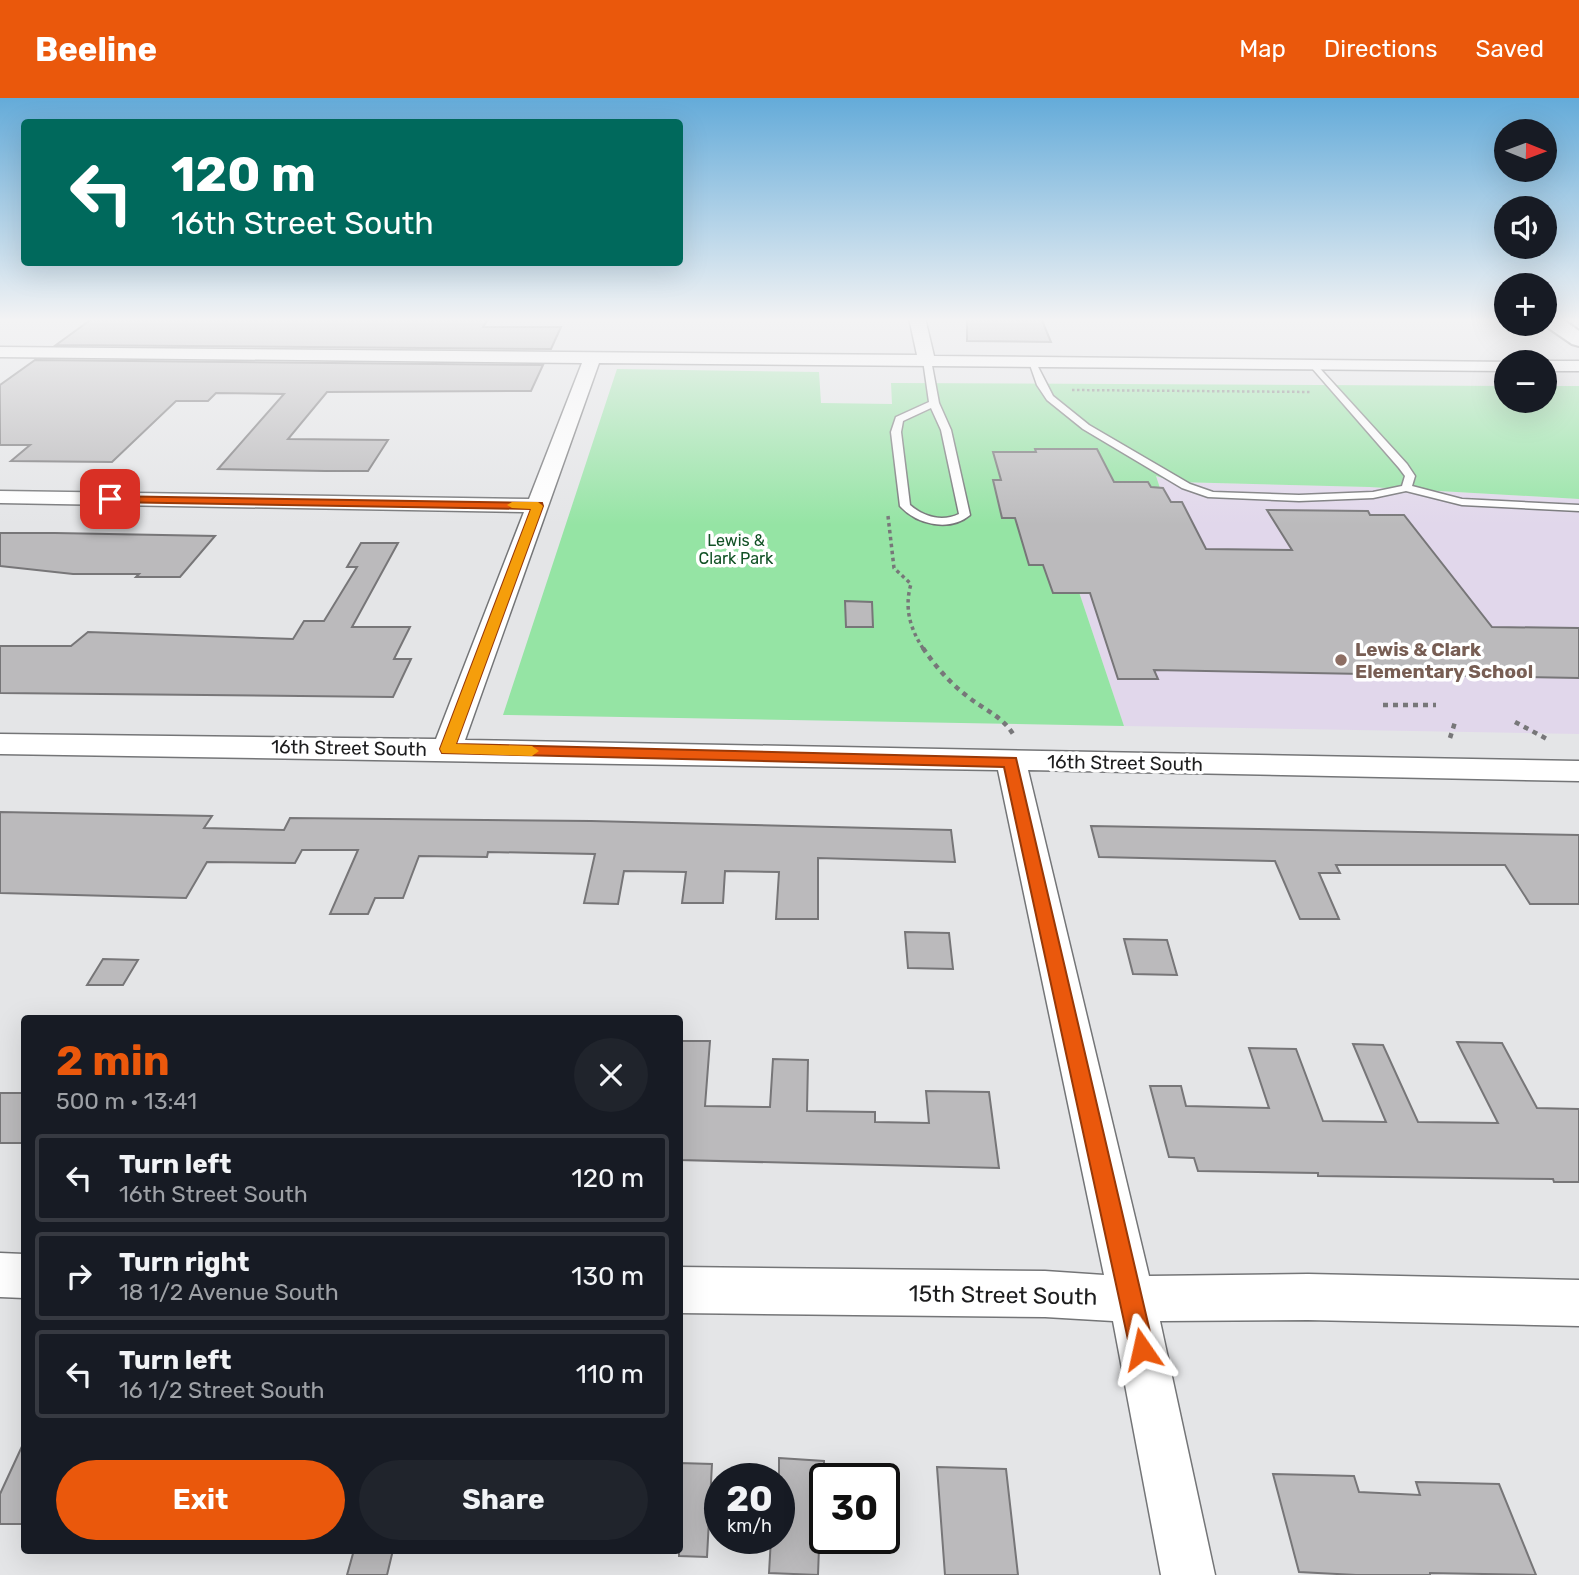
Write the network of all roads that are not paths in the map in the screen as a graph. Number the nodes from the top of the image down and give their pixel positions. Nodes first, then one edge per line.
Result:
1 (582, 387) edge
2 (931, 387) edge
3 (1042, 387) edge
4 (1332, 387) edge
5 (934, 403) junction
6 (1406, 488) junction
7 (0, 497) edge
8 (538, 506) junction
9 (1579, 508) edge
10 (0, 744) edge
11 (447, 749) junction
12 (1013, 750) junction
13 (1579, 771) edge
14 (0, 1275) edge
15 (21, 1276) edge
16 (683, 1290) edge
17 (1132, 1299) junction
18 (1579, 1303) edge
19 (1188, 1575) edge

1 - 8 street
2 - 5 lane
3 - 6 lane
4 - 6 lane
5 - 5 lane
6 - 9 lane
7 - 8 street
8 - 11 street
10 - 11 street, 16th Street South
11 - 12 street, 16th Street South
12 - 13 street, 16th Street South
12 - 17 street
14 - 15 street
16 - 17 street, 15th Street South
17 - 18 street, 15th Street South
17 - 19 street

